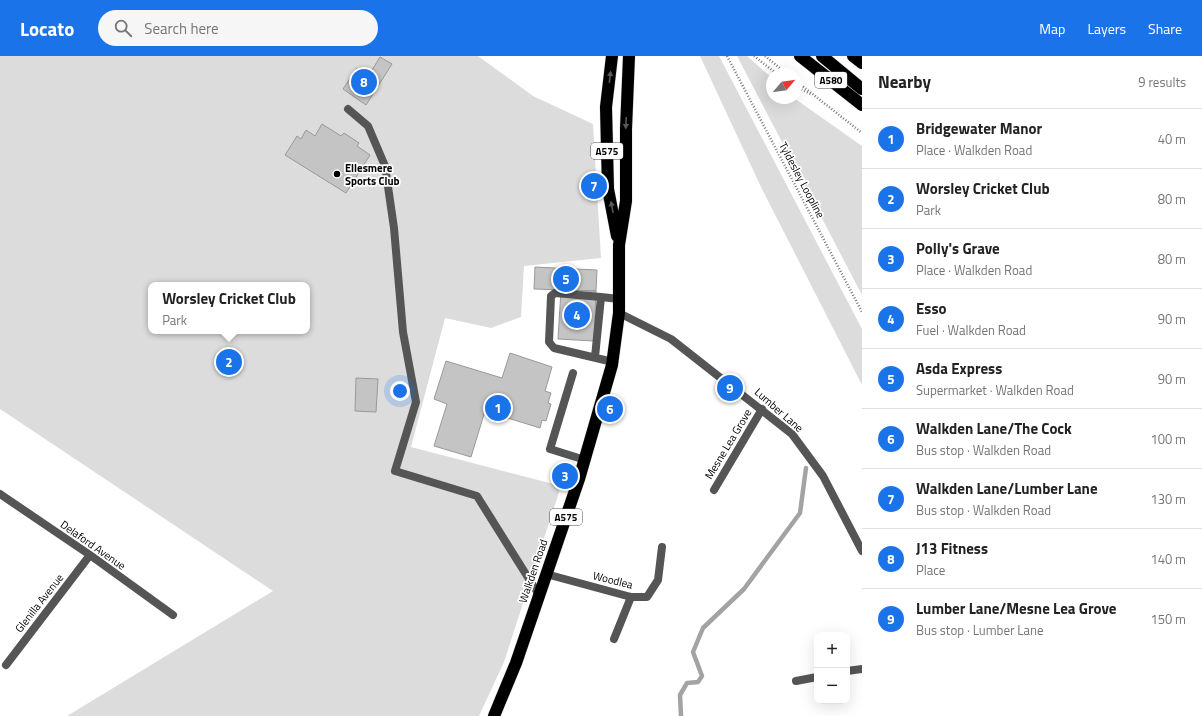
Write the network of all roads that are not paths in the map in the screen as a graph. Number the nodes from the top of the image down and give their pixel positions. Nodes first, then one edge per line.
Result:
1 (612, 56) edge
2 (629, 56) edge
3 (800, 56) edge
4 (822, 56) edge
5 (853, 56) edge
6 (862, 63) edge
7 (862, 89) edge
8 (862, 105) edge
9 (348, 109) dead end
10 (619, 245) junction
11 (602, 297) junction
12 (619, 298) junction
13 (619, 313) junction
14 (595, 357) junction
15 (613, 362) junction
16 (573, 373) dead end
17 (762, 409) junction
18 (585, 460) junction
19 (714, 490) dead end
20 (0, 494) edge
21 (662, 547) dead end
22 (862, 551) edge
23 (90, 555) junction
24 (546, 574) junction
25 (539, 595) junction
26 (631, 597) junction
27 (173, 615) dead end
28 (614, 639) dead end
29 (6, 665) dead end
30 (862, 669) edge
31 (850, 671) edge
32 (814, 677) edge
33 (796, 680) dead end
34 (494, 716) edge

10 -> 1 highway, Walkden Road / A575
2 -> 10 highway, Walkden Road / A575
3 - 8 highway, A580
4 - 7 highway
5 - 6 highway, A580
9 - 25 street
10 - 12 highway, Walkden Road / A575
11 - 12 street
11 - 14 street
11 - 14 street
12 - 13 highway, Walkden Road / A575
13 - 15 highway, Walkden Road / A575
13 - 17 street, Lumber Lane
14 - 15 street
15 - 18 highway, Walkden Road / A575
16 - 18 street
17 - 19 street, Mesne Lea Grove
17 - 22 street, Lumber Lane
18 - 24 highway, Walkden Road / A575
20 - 23 street, Delaford Avenue
21 - 26 street, Woodlea
23 - 27 street, Delaford Avenue
23 - 29 street, Glenilla Avenue
24 - 25 highway, Walkden Road / A575
24 - 26 street, Woodlea
25 - 34 highway, Walkden Road / A575
26 - 28 street
30 - 31 street
32 - 33 street

